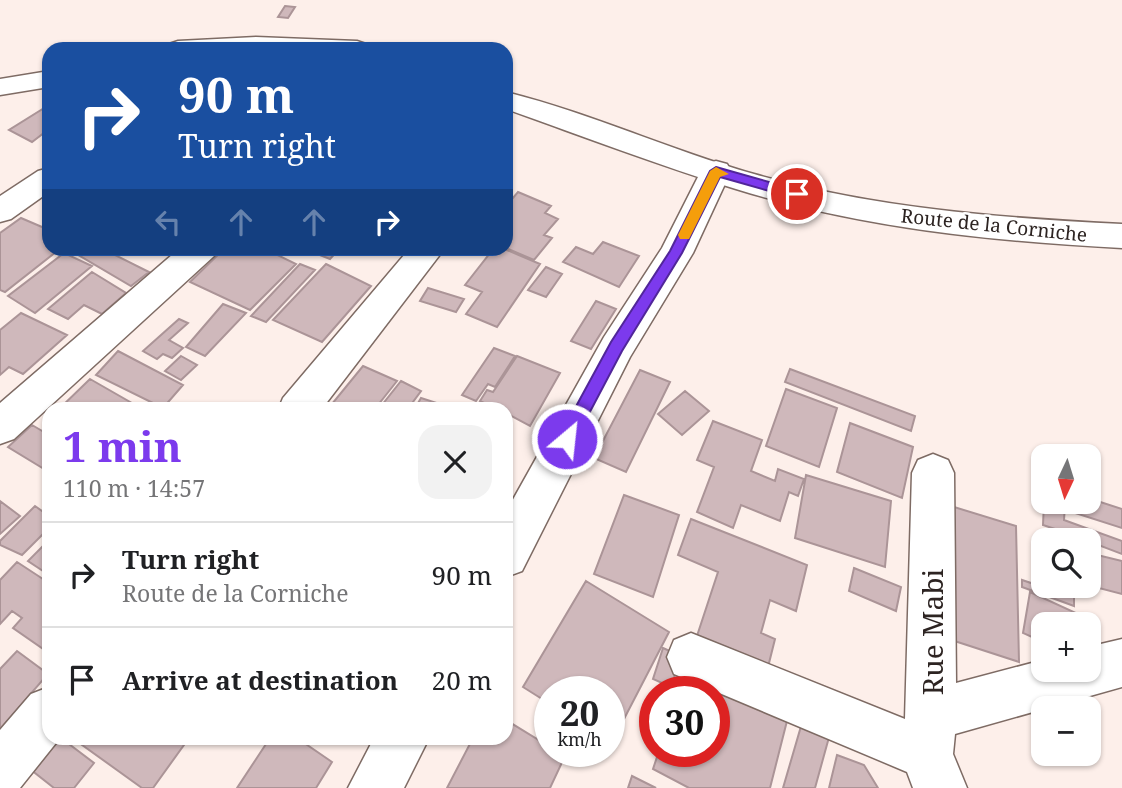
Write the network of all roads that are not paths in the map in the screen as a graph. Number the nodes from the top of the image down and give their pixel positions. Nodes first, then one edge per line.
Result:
1 (42, 67) edge
2 (0, 75) edge
3 (42, 80) edge
4 (513, 85) edge
5 (0, 88) edge
6 (513, 102) edge
7 (716, 171) junction
8 (42, 183) edge
9 (0, 211) edge
10 (1122, 217) edge
11 (1122, 236) edge
12 (193, 256) edge
13 (422, 256) edge
14 (304, 402) edge
15 (0, 427) edge
16 (933, 473) dead end
17 (513, 542) edge
18 (691, 657) dead end
19 (1122, 663) edge
20 (42, 721) edge
21 (399, 745) edge
22 (933, 752) edge
23 (0, 772) edge
24 (375, 788) edge

1 - 2 main road
3 - 5 main road
4 - 10 main road, Route de la Corniche
6 - 7 main road, Route de la Corniche
7 - 11 main road, Route de la Corniche
7 - 17 main road
8 - 9 main road
12 - 15 main road
13 - 14 main road
16 - 22 main road, Rue Mabi
18 - 22 main road
19 - 22 main road
20 - 23 main road
21 - 24 main road

